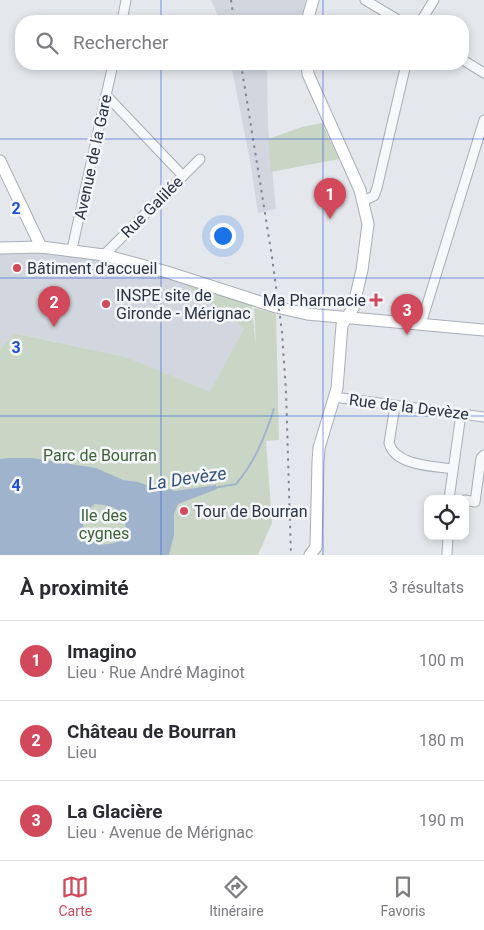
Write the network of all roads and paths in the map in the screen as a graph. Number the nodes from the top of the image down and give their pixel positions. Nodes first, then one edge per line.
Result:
1 (126, 0) edge
2 (314, 0) edge
3 (365, 0) edge
4 (434, 0) edge
5 (123, 15) edge
6 (308, 15) edge
7 (390, 15) edge
8 (425, 15) edge
9 (469, 64) edge
10 (112, 70) edge
11 (307, 70) edge
12 (405, 70) edge
13 (484, 73) edge
14 (106, 95) junction
15 (484, 120) edge
16 (200, 159) dead end
17 (0, 162) edge
18 (183, 176) junction
19 (363, 201) junction
20 (41, 247) junction
21 (0, 248) edge
22 (72, 249) junction
23 (104, 255) junction
24 (347, 317) junction
25 (421, 324) junction
26 (484, 330) edge
27 (334, 397) junction
28 (395, 406) junction
29 (462, 414) junction
30 (484, 417) edge
31 (484, 455) edge
32 (453, 469) junction
33 (452, 495) edge
34 (469, 501) edge
35 (448, 540) edge
36 (316, 554) edge
37 (447, 555) edge

1 - 5 street
2 - 6 street
3 - 7 street
4 - 8 street
9 - 13 street
10 - 14 street, Avenue de la Gare
11 - 19 street
12 - 19 street
14 - 18 street
14 - 22 street, Avenue de la Gare
15 - 25 street
16 - 18 street, Rue Galilée
17 - 20 street
18 - 23 street, Rue Galilée
19 - 24 street
20 - 21 street
20 - 22 street
22 - 23 street
23 - 24 street
24 - 25 street
24 - 27 street
25 - 26 street
27 - 28 street, Rue de la Devèze
27 - 36 street
28 - 29 street, Rue de la Devèze
28 - 32 street
29 - 30 street, Rue de la Devèze
29 - 32 street
31 - 34 street
32 - 33 street
35 - 37 street

